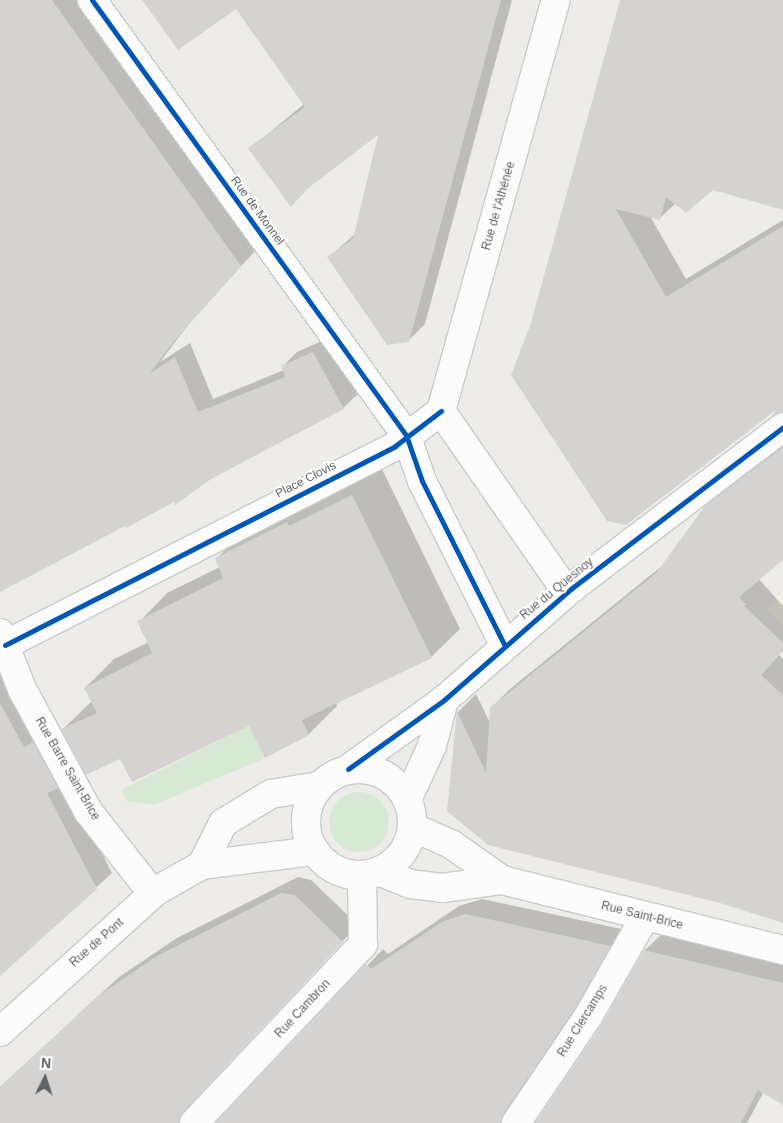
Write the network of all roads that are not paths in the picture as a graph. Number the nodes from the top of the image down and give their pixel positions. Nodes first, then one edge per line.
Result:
1 (92, 0) edge
2 (556, 0) edge
3 (441, 411) junction
4 (783, 427) edge
5 (406, 434) junction
6 (572, 588) junction
7 (3, 639) edge
8 (504, 644) junction
9 (11, 694) edge
10 (444, 700) junction
11 (348, 769) junction
12 (319, 786) junction
13 (407, 800) junction
14 (412, 827) junction
15 (315, 851) junction
16 (202, 865) junction
17 (370, 873) junction
18 (502, 880) junction
19 (153, 894) junction
20 (646, 917) junction
21 (783, 950) edge
22 (0, 1032) edge
23 (194, 1123) edge
24 (516, 1123) edge

1 - 5 street, Rue de Monnel
2 - 3 street, Rue de l'Athénée
3 - 5 street, Place Clovis
3 - 6 street
4 - 6 street, Rue du Quesnoy
5 - 7 street, Place Clovis
5 - 8 street
6 - 8 street, Rue du Quesnoy
7 - 9 street, Rue Barre Saint-Brice
8 - 10 street, Rue du Quesnoy
9 - 19 street, Rue Barre Saint-Brice
10 - 11 street, Rue du Quesnoy
10 - 13 street
11 - 12 street
11 - 13 street
12 - 15 street
12 - 16 street
13 - 14 street
14 - 17 street
14 - 18 street, Rue Saint-Brice
15 - 16 street, Rue de Pont
15 - 17 street
16 - 19 street, Rue de Pont
17 - 18 street, Rue Saint-Brice
17 - 23 street, Rue Cambron
18 - 20 street, Rue Saint-Brice
19 - 22 street, Rue de Pont
20 - 21 street, Rue Saint-Brice
20 - 24 street, Rue Clercamps

